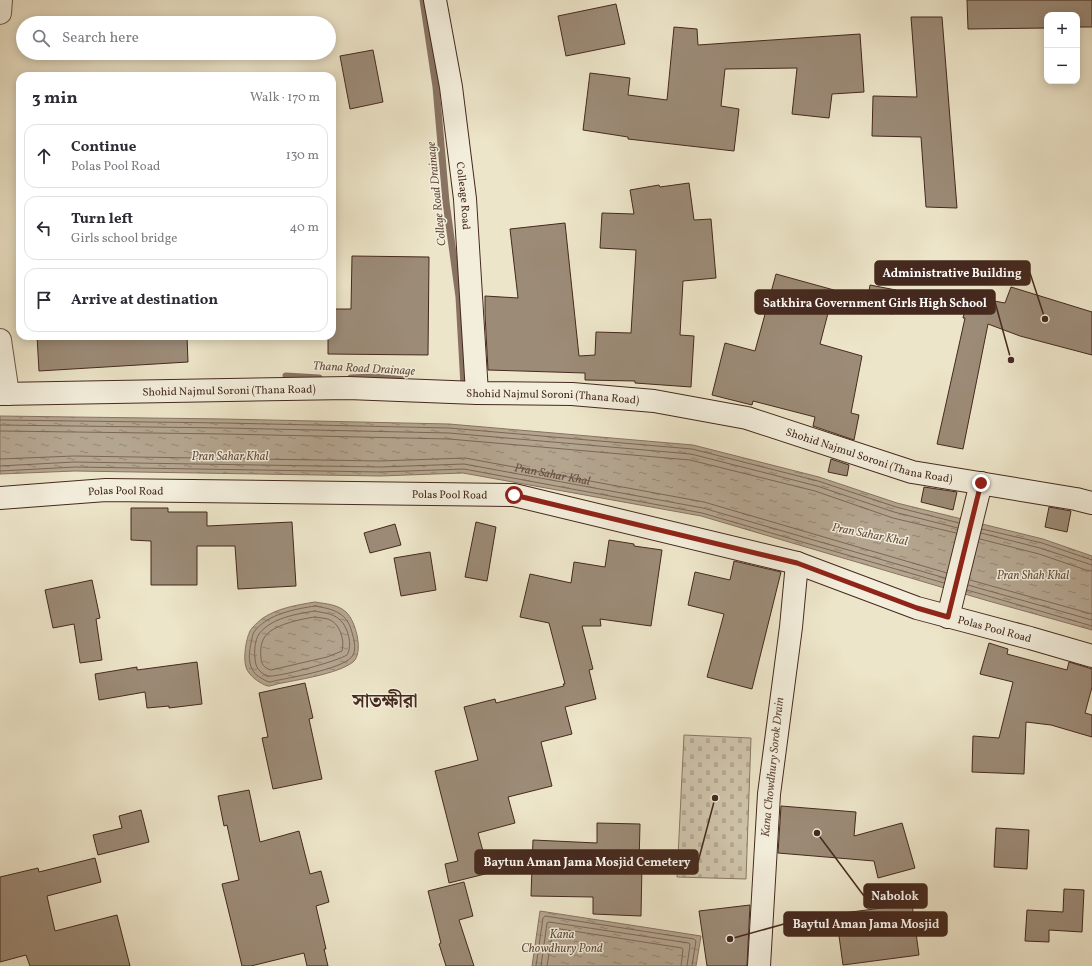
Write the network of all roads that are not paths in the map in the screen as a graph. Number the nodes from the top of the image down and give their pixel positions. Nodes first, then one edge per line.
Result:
1 (1, 0) edge
2 (435, 0) edge
3 (0, 13) edge
4 (0, 340) edge
5 (477, 393) junction
6 (4, 394) edge
7 (981, 483) junction
8 (0, 498) edge
9 (1092, 503) edge
10 (797, 563) junction
11 (948, 617) junction
12 (1092, 656) edge
13 (759, 966) edge

1 - 3 street
2 - 5 street, Colleage Road
4 - 6 street
5 - 6 street, Shohid Najmul Soroni (Thana Road)
5 - 7 street, Shohid Najmul Soroni (Thana Road)
7 - 9 street, Shohid Najmul Soroni (Thana Road)
7 - 11 street
8 - 10 street, Polas Pool Road
10 - 11 street, Polas Pool Road
10 - 13 street
11 - 12 street, Polas Pool Road

